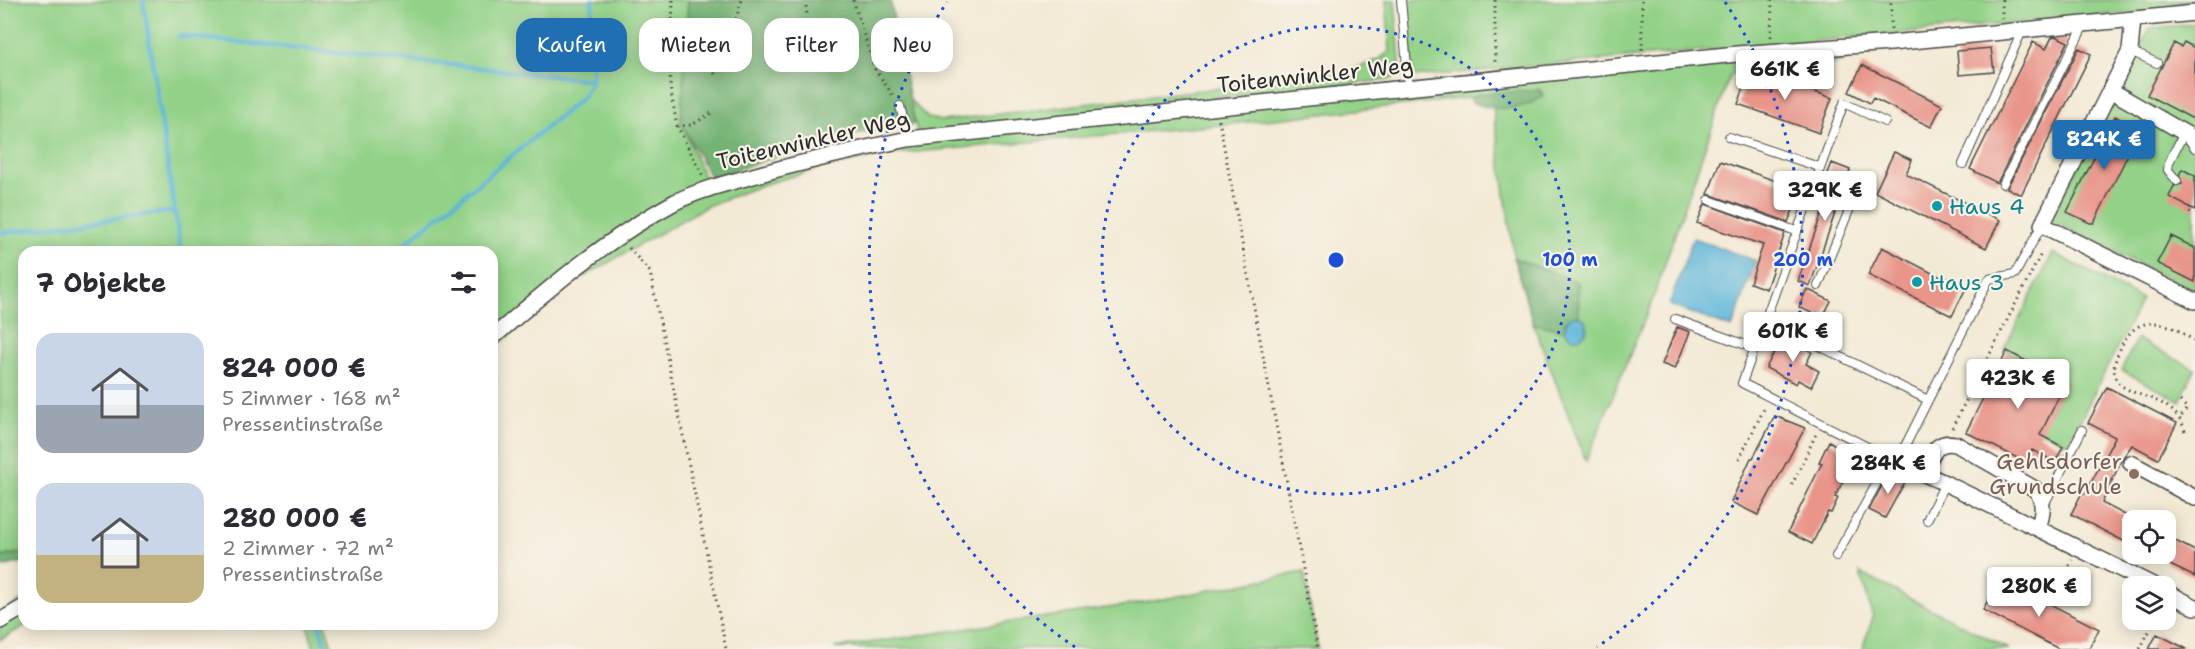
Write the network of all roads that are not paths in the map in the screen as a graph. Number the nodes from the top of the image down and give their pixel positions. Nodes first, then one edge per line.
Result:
1 (1401, 0) edge
2 (2195, 13) edge
3 (2133, 20) junction
4 (2085, 24) junction
5 (2023, 28) junction
6 (2130, 51) junction
7 (2157, 63) dead end
8 (1409, 88) junction
9 (2110, 90) junction
10 (900, 106) road end
11 (1885, 122) dead end
12 (2189, 136) edge
13 (1729, 137) dead end
14 (908, 139) junction
15 (2195, 148) edge
16 (1963, 164) dead end
17 (1819, 167) junction
18 (2176, 181) dead end
19 (2003, 184) dead end
20 (1709, 200) dead end
21 (1850, 208) dead end
22 (2042, 225) junction
23 (1796, 231) junction
24 (1818, 286) dead end
25 (2195, 301) edge
26 (1676, 319) dead end
27 (1765, 319) junction
28 (498, 333) edge
29 (1754, 348) junction
30 (1928, 400) junction
31 (2082, 430) dead end
32 (1894, 460) junction
33 (2131, 463) dead end
34 (1923, 472) junction
35 (1946, 483) junction
36 (2195, 498) edge
37 (2043, 508) junction
38 (1927, 520) dead end
39 (2038, 528) junction
40 (1836, 556) dead end
41 (2135, 576) edge
42 (2176, 597) edge
43 (2195, 607) edge
44 (18, 610) edge
45 (0, 621) edge

1 - 8 lane
2 - 3 street, Toitenwinkler Weg
3 - 4 street, Toitenwinkler Weg
3 - 6 street
4 - 5 street, Toitenwinkler Weg
4 - 19 lane
5 - 8 street, Toitenwinkler Weg
5 - 16 lane
6 - 7 lane
6 - 9 street
8 - 14 street, Toitenwinkler Weg
9 - 12 street
9 - 22 street
10 - 14 lane
11 - 17 lane
12 - 15 lane
12 - 18 lane
13 - 17 lane
14 - 28 street, Toitenwinkler Weg
17 - 23 lane
20 - 23 lane
21 - 24 lane
22 - 25 street
22 - 30 lane
23 - 27 lane
26 - 29 lane
27 - 29 lane
27 - 30 lane
29 - 32 lane
30 - 32 lane
31 - 37 lane
32 - 34 street
32 - 40 lane
33 - 36 street
34 - 35 street
34 - 37 street
35 - 38 lane
35 - 39 street
37 - 39 street
39 - 41 street
42 - 43 street
44 - 45 street

